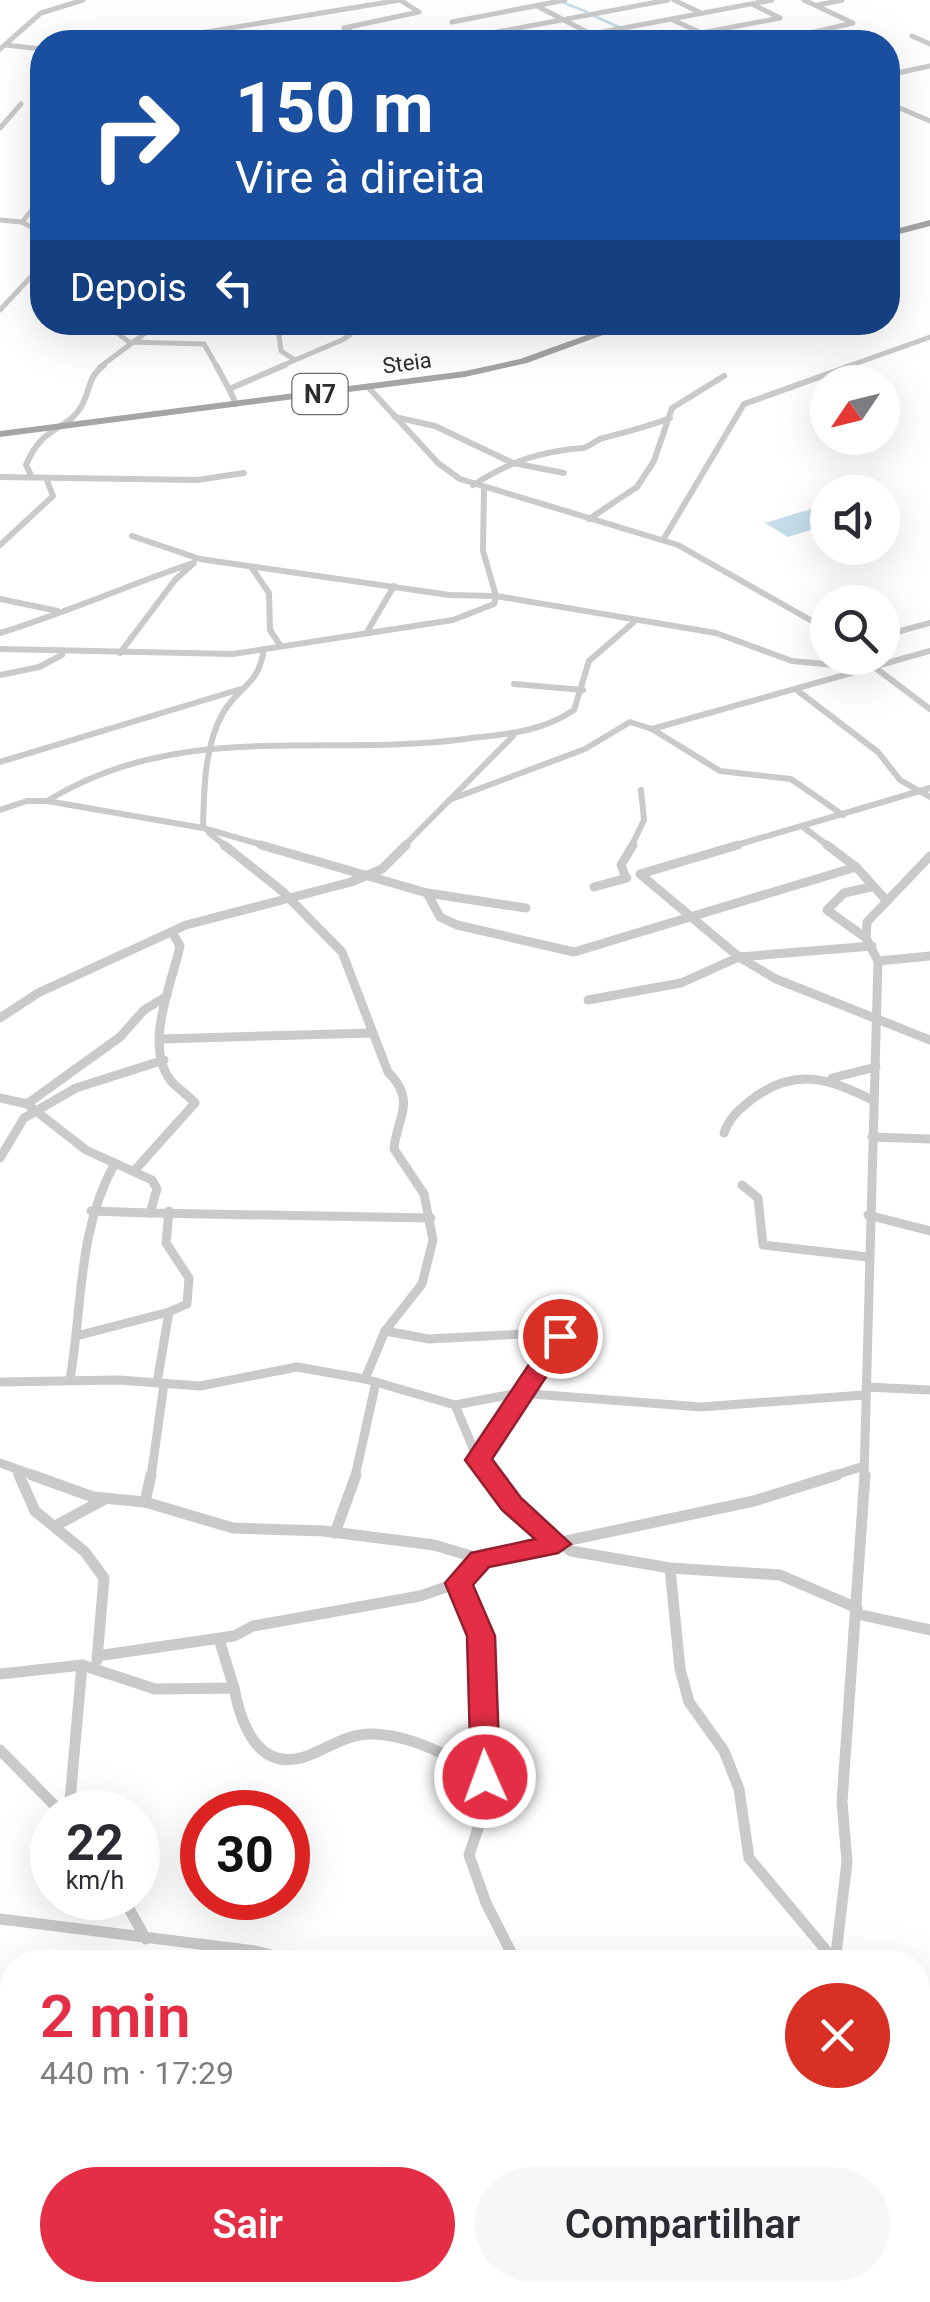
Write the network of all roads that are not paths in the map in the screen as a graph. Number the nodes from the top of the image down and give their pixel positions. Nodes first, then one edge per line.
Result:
1 (83, 0) edge
2 (400, 0) edge
3 (565, 0) edge
4 (672, 0) edge
5 (772, 0) edge
6 (804, 0) edge
7 (842, 0) edge
8 (827, 1) edge
9 (752, 4) junction
10 (537, 6) junction
11 (816, 6) junction
12 (829, 12) junction
13 (700, 13) junction
14 (671, 19) junction
15 (562, 21) junction
16 (452, 22) dead end
17 (219, 30) edge
18 (348, 30) edge
19 (510, 30) edge
20 (580, 30) edge
21 (615, 30) edge
22 (695, 30) edge
23 (718, 30) edge
24 (827, 30) edge
25 (912, 36) dead end
26 (930, 44) edge
27 (2, 47) edge
28 (30, 48) edge
29 (930, 66) edge
30 (900, 73) edge
31 (21, 104) dead end
32 (900, 109) edge
33 (930, 121) edge
34 (0, 128) edge
35 (30, 212) edge
36 (0, 220) edge
37 (22, 222) junction
38 (930, 222) edge
39 (30, 226) edge
40 (918, 226) junction
41 (900, 231) edge
42 (930, 231) edge
43 (30, 278) edge
44 (0, 310) edge
45 (122, 335) edge
46 (142, 335) edge
47 (279, 335) edge
48 (350, 335) edge
49 (597, 335) edge
50 (930, 336) edge
51 (133, 342) junction
52 (296, 360) junction
53 (724, 376) dead end
54 (229, 389) junction
55 (373, 393) junction
56 (236, 404) junction
57 (396, 416) junction
58 (670, 418) junction
59 (53, 427) junction
60 (0, 434) edge
61 (513, 463) junction
62 (244, 473) dead end
63 (564, 473) dead end
64 (0, 477) edge
65 (32, 477) junction
66 (46, 478) junction
67 (473, 485) junction
68 (484, 488) junction
69 (590, 518) junction
70 (132, 536) dead end
71 (664, 540) junction
72 (0, 545) edge
73 (196, 561) junction
74 (252, 568) junction
75 (394, 586) junction
76 (496, 596) junction
77 (0, 599) edge
78 (60, 612) junction
79 (810, 620) edge
80 (634, 622) junction
81 (930, 623) edge
82 (900, 631) edge
83 (367, 632) junction
84 (0, 633) edge
85 (280, 645) junction
86 (0, 649) edge
87 (264, 649) junction
88 (930, 651) edge
89 (120, 652) junction
90 (65, 653) junction
91 (900, 658) edge
92 (810, 662) edge
93 (0, 674) edge
94 (843, 675) edge
95 (888, 675) edge
96 (514, 684) dead end
97 (240, 690) junction
98 (583, 690) junction
99 (798, 691) junction
100 (930, 709) edge
101 (652, 728) junction
102 (513, 736) junction
103 (212, 750) junction
104 (0, 762) edge
105 (930, 788) edge
106 (641, 790) dead end
107 (920, 792) junction
108 (930, 797) edge
109 (448, 800) junction
110 (47, 801) junction
111 (0, 810) edge
112 (843, 814) junction
113 (803, 827) junction
114 (202, 828) junction
115 (930, 856) edge
116 (856, 867) junction
117 (640, 874) junction
118 (365, 876) junction
119 (626, 878) junction
120 (594, 887) dead end
121 (871, 887) junction
122 (426, 893) junction
123 (286, 896) junction
124 (887, 901) junction
125 (526, 908) dead end
126 (692, 918) junction
127 (172, 932) junction
128 (869, 942) junction
129 (930, 956) edge
130 (739, 957) junction
131 (878, 961) junction
132 (166, 996) junction
133 (588, 1000) dead end
134 (0, 1018) edge
135 (877, 1021) junction
136 (372, 1034) junction
137 (162, 1039) junction
138 (930, 1040) edge
139 (164, 1060) junction
140 (876, 1067) junction
141 (832, 1078) junction
142 (0, 1098) edge
143 (874, 1101) junction
144 (27, 1104) junction
145 (36, 1112) junction
146 (724, 1133) dead end
147 (872, 1137) junction
148 (930, 1140) edge
149 (0, 1158) edge
150 (115, 1163) junction
151 (134, 1171) junction
152 (742, 1184) dead end
153 (169, 1210) junction
154 (91, 1211) junction
155 (150, 1212) junction
156 (868, 1214) junction
157 (430, 1218) junction
158 (930, 1231) edge
159 (868, 1257) junction
160 (169, 1312) junction
161 (384, 1331) junction
162 (80, 1335) junction
163 (70, 1379) junction
164 (371, 1380) junction
165 (0, 1382) edge
166 (161, 1383) junction
167 (930, 1390) edge
168 (865, 1391) junction
169 (519, 1393) junction
170 (455, 1405) junction
171 (478, 1460) junction
172 (0, 1464) edge
173 (864, 1466) junction
174 (16, 1468) junction
175 (105, 1499) junction
176 (146, 1502) junction
177 (55, 1526) junction
178 (335, 1533) junction
179 (558, 1544) junction
180 (481, 1560) junction
181 (670, 1568) junction
182 (458, 1583) junction
183 (857, 1611) junction
184 (930, 1630) edge
185 (219, 1639) junction
186 (97, 1662) junction
187 (82, 1665) junction
188 (0, 1674) edge
189 (234, 1688) junction
190 (0, 1750) edge
191 (485, 1777) junction
192 (39, 1790) edge
193 (75, 1790) edge
194 (0, 1919) edge
195 (135, 1920) edge
196 (146, 1939) junction
197 (217, 1950) edge
198 (510, 1950) edge
199 (825, 1950) edge
200 (836, 1950) edge

1 - 27 street
2 - 17 street
2 - 18 street
3 - 10 street
4 - 13 street
4 - 15 street
5 - 9 street
6 - 11 street
7 - 8 street
8 - 11 street
8 - 12 street
9 - 13 street
9 - 23 street
10 - 15 street
10 - 16 street
11 - 12 street
12 - 24 street
13 - 14 street
14 - 21 street
14 - 22 street
15 - 19 street
15 - 20 street
25 - 26 street
27 - 28 street
29 - 30 street
31 - 34 street
32 - 33 street
35 - 37 street
36 - 37 street
37 - 39 street
38 - 40 main road
40 - 41 main road
40 - 42 street
43 - 44 street
45 - 51 street
46 - 51 street
47 - 52 street
48 - 52 street
49 - 55 main road, Steia
50 - 71 street
51 - 54 street
51 - 59 street
52 - 54 street
53 - 58 street
54 - 56 street
55 - 56 main road, Steia / N7
55 - 57 street
56 - 59 main road, Steia / N7
57 - 61 street
57 - 67 street
58 - 61 street
58 - 69 street
59 - 60 main road, Steia / N7
59 - 65 street
61 - 63 street
61 - 67 street
62 - 66 street
64 - 65 street
65 - 66 street
66 - 72 street
67 - 68 street
68 - 69 street
68 - 76 street
69 - 71 street
70 - 73 street
71 - 79 street
73 - 74 street
73 - 78 street
73 - 89 street
74 - 75 street
74 - 85 street
75 - 76 street
75 - 83 street
76 - 80 street
76 - 83 street
77 - 78 street
78 - 84 street
80 - 92 street
80 - 98 street
81 - 82 street
83 - 85 street
85 - 87 street
86 - 90 street
87 - 89 street
87 - 97 street
88 - 91 street
89 - 90 street
90 - 93 street
94 - 99 street
95 - 100 street
96 - 98 street
97 - 103 street
97 - 104 street
98 - 102 street
99 - 101 street
99 - 107 street
101 - 109 street
101 - 112 street
102 - 103 street
102 - 109 street
103 - 110 street
103 - 114 street
105 - 107 street
106 - 119 street
107 - 108 street
107 - 112 street
109 - 118 street
110 - 111 street
110 - 114 street
112 - 113 street
113 - 116 street
113 - 117 street
114 - 118 street
114 - 123 street
115 - 124 street
116 - 121 street
116 - 126 street
117 - 119 street
117 - 126 street
118 - 122 street
118 - 123 street
119 - 120 street
121 - 124 street
121 - 128 street
122 - 125 street
122 - 126 street
123 - 127 street
123 - 136 street
124 - 128 street
126 - 130 street
127 - 132 street
127 - 134 street
128 - 130 street
128 - 131 street
129 - 131 street
130 - 133 street
130 - 135 street
131 - 135 street
132 - 137 street
132 - 144 street
135 - 138 street
135 - 140 street
136 - 137 street
136 - 157 street
137 - 139 street
139 - 145 street
139 - 151 street
140 - 141 street
140 - 143 street
141 - 143 street
141 - 146 street
142 - 144 street
143 - 147 street
144 - 145 street
145 - 149 street
145 - 150 street
147 - 148 street
147 - 156 street
150 - 151 street
150 - 154 street
151 - 155 street
152 - 159 street
153 - 155 street
153 - 157 street
153 - 160 street
154 - 155 street
154 - 162 street
156 - 158 street
156 - 159 street
157 - 161 street
159 - 168 street
160 - 162 street
160 - 166 street
161 - 164 street
161 - 169 street
162 - 163 street
163 - 165 street
163 - 166 street
164 - 166 street
164 - 170 street
164 - 178 street
166 - 176 street
167 - 168 street
168 - 169 street
168 - 173 street
169 - 170 street
169 - 171 street
170 - 171 street
171 - 179 street
172 - 174 street
173 - 179 street
173 - 183 street
174 - 175 street
174 - 177 street
175 - 176 street
175 - 177 street
176 - 178 street
177 - 186 street
178 - 180 street
179 - 180 street
179 - 181 street
180 - 182 street
181 - 183 street
181 - 199 street
182 - 185 street
182 - 191 street
183 - 184 street
183 - 200 street
185 - 186 street
185 - 189 street
186 - 187 street
186 - 189 street
187 - 188 street
187 - 193 street
189 - 191 street
190 - 192 street
191 - 198 street
194 - 196 street
195 - 196 street
196 - 197 street

